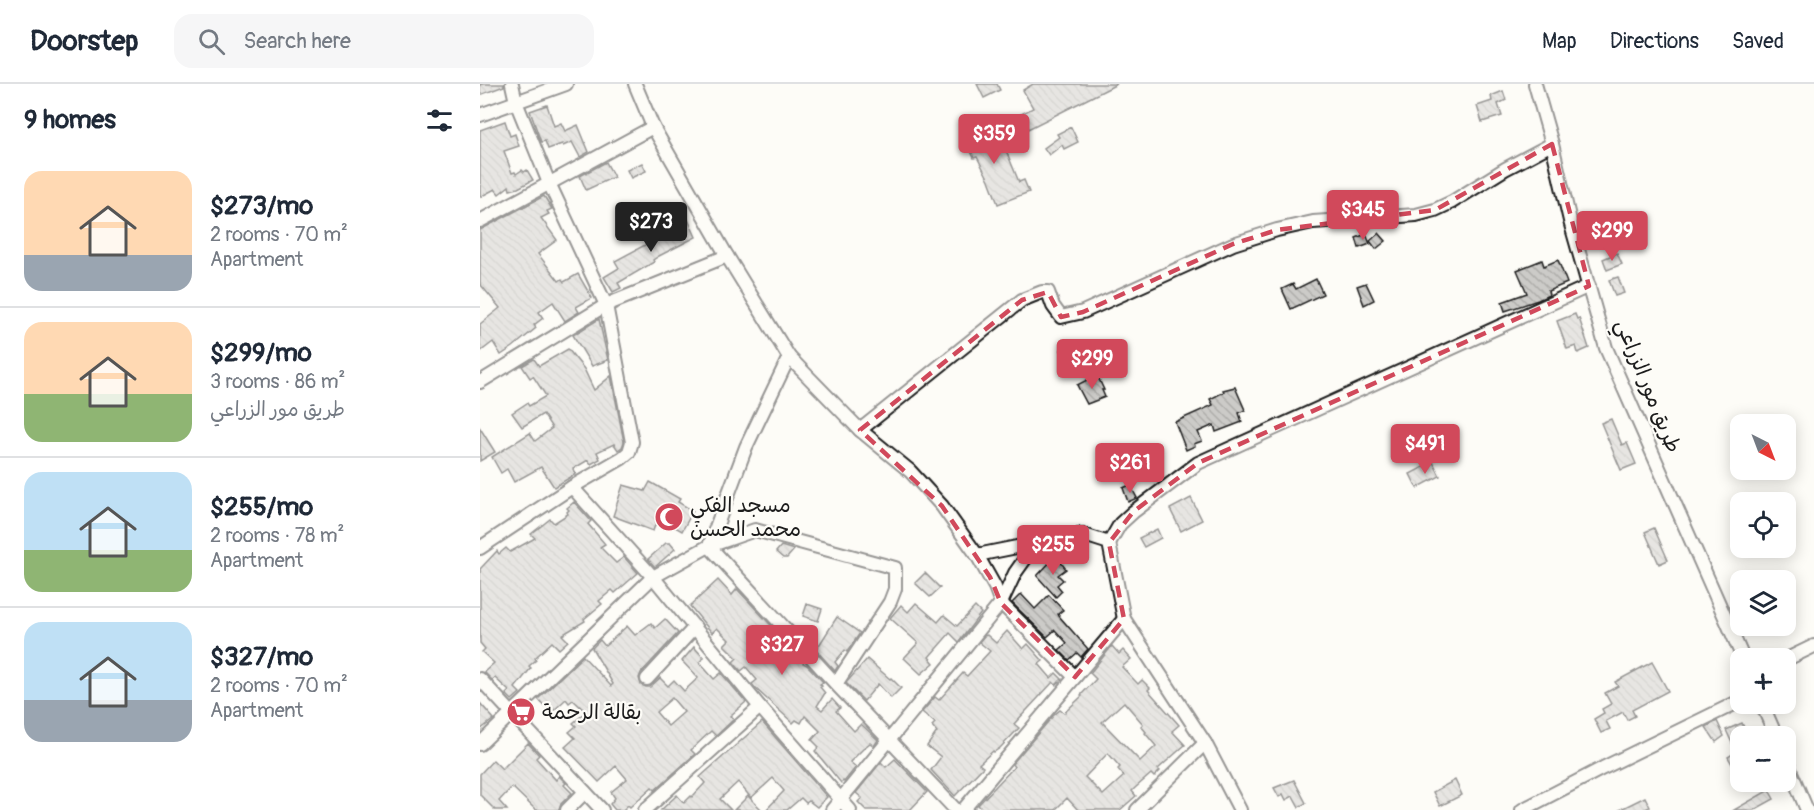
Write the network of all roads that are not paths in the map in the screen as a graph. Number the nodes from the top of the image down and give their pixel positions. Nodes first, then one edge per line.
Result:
1 (512, 84) edge
2 (566, 84) edge
3 (635, 84) edge
4 (1535, 84) edge
5 (516, 102) junction
6 (480, 115) edge
7 (653, 127) junction
8 (1552, 144) junction
9 (549, 183) junction
10 (480, 221) edge
11 (727, 256) junction
12 (1589, 286) junction
13 (606, 305) junction
14 (789, 357) junction
15 (480, 382) edge
16 (860, 430) junction
17 (572, 487) junction
18 (1037, 542) junction
19 (1109, 543) junction
20 (709, 546) junction
21 (480, 548) edge
22 (976, 555) junction
23 (652, 577) junction
24 (1001, 603) junction
25 (1124, 620) junction
26 (695, 627) junction
27 (1814, 646) edge
28 (1739, 648) edge
29 (1796, 655) edge
30 (1075, 677) junction
31 (647, 678) dead end
32 (480, 679) edge
33 (836, 684) junction
34 (1730, 706) edge
35 (760, 707) junction
36 (512, 712) junction
37 (889, 740) junction
38 (1205, 743) junction
39 (480, 744) edge
40 (1796, 785) edge
41 (585, 792) junction
42 (841, 799) junction
43 (567, 810) edge
44 (602, 810) edge
45 (645, 810) edge
46 (832, 810) edge
47 (850, 810) edge
48 (956, 810) edge
49 (963, 810) edge
50 (1137, 810) edge
51 (1240, 810) edge
52 (1522, 810) edge
53 (1806, 810) edge

1 - 5 street
2 - 5 street
3 - 7 street
4 - 8 street, طريق مور الزراعي
5 - 6 street
5 - 9 street
7 - 9 street
7 - 11 street
8 - 12 street, طريق مور الزراعي
8 - 16 street
9 - 10 street
9 - 13 street
11 - 13 street
11 - 14 street
12 - 19 street
12 - 28 street, طريق مور الزراعي
13 - 15 street
13 - 17 street
14 - 16 street
14 - 20 street
16 - 22 street
17 - 21 street
17 - 23 street
18 - 19 street
18 - 22 street
18 - 24 street
19 - 25 street
20 - 23 street
20 - 33 street
20 - 33 street
22 - 24 street
23 - 26 street
23 - 36 street
24 - 30 street
24 - 37 street
25 - 30 street
25 - 38 street
26 - 31 street
26 - 35 street
27 - 29 street
30 - 49 street
32 - 36 street
33 - 37 street
34 - 52 street
35 - 42 street
35 - 45 street
36 - 39 street
36 - 41 street
37 - 42 street
37 - 48 street
38 - 50 street
38 - 51 street
40 - 53 street
41 - 43 street
41 - 44 street
42 - 46 street
42 - 47 street

